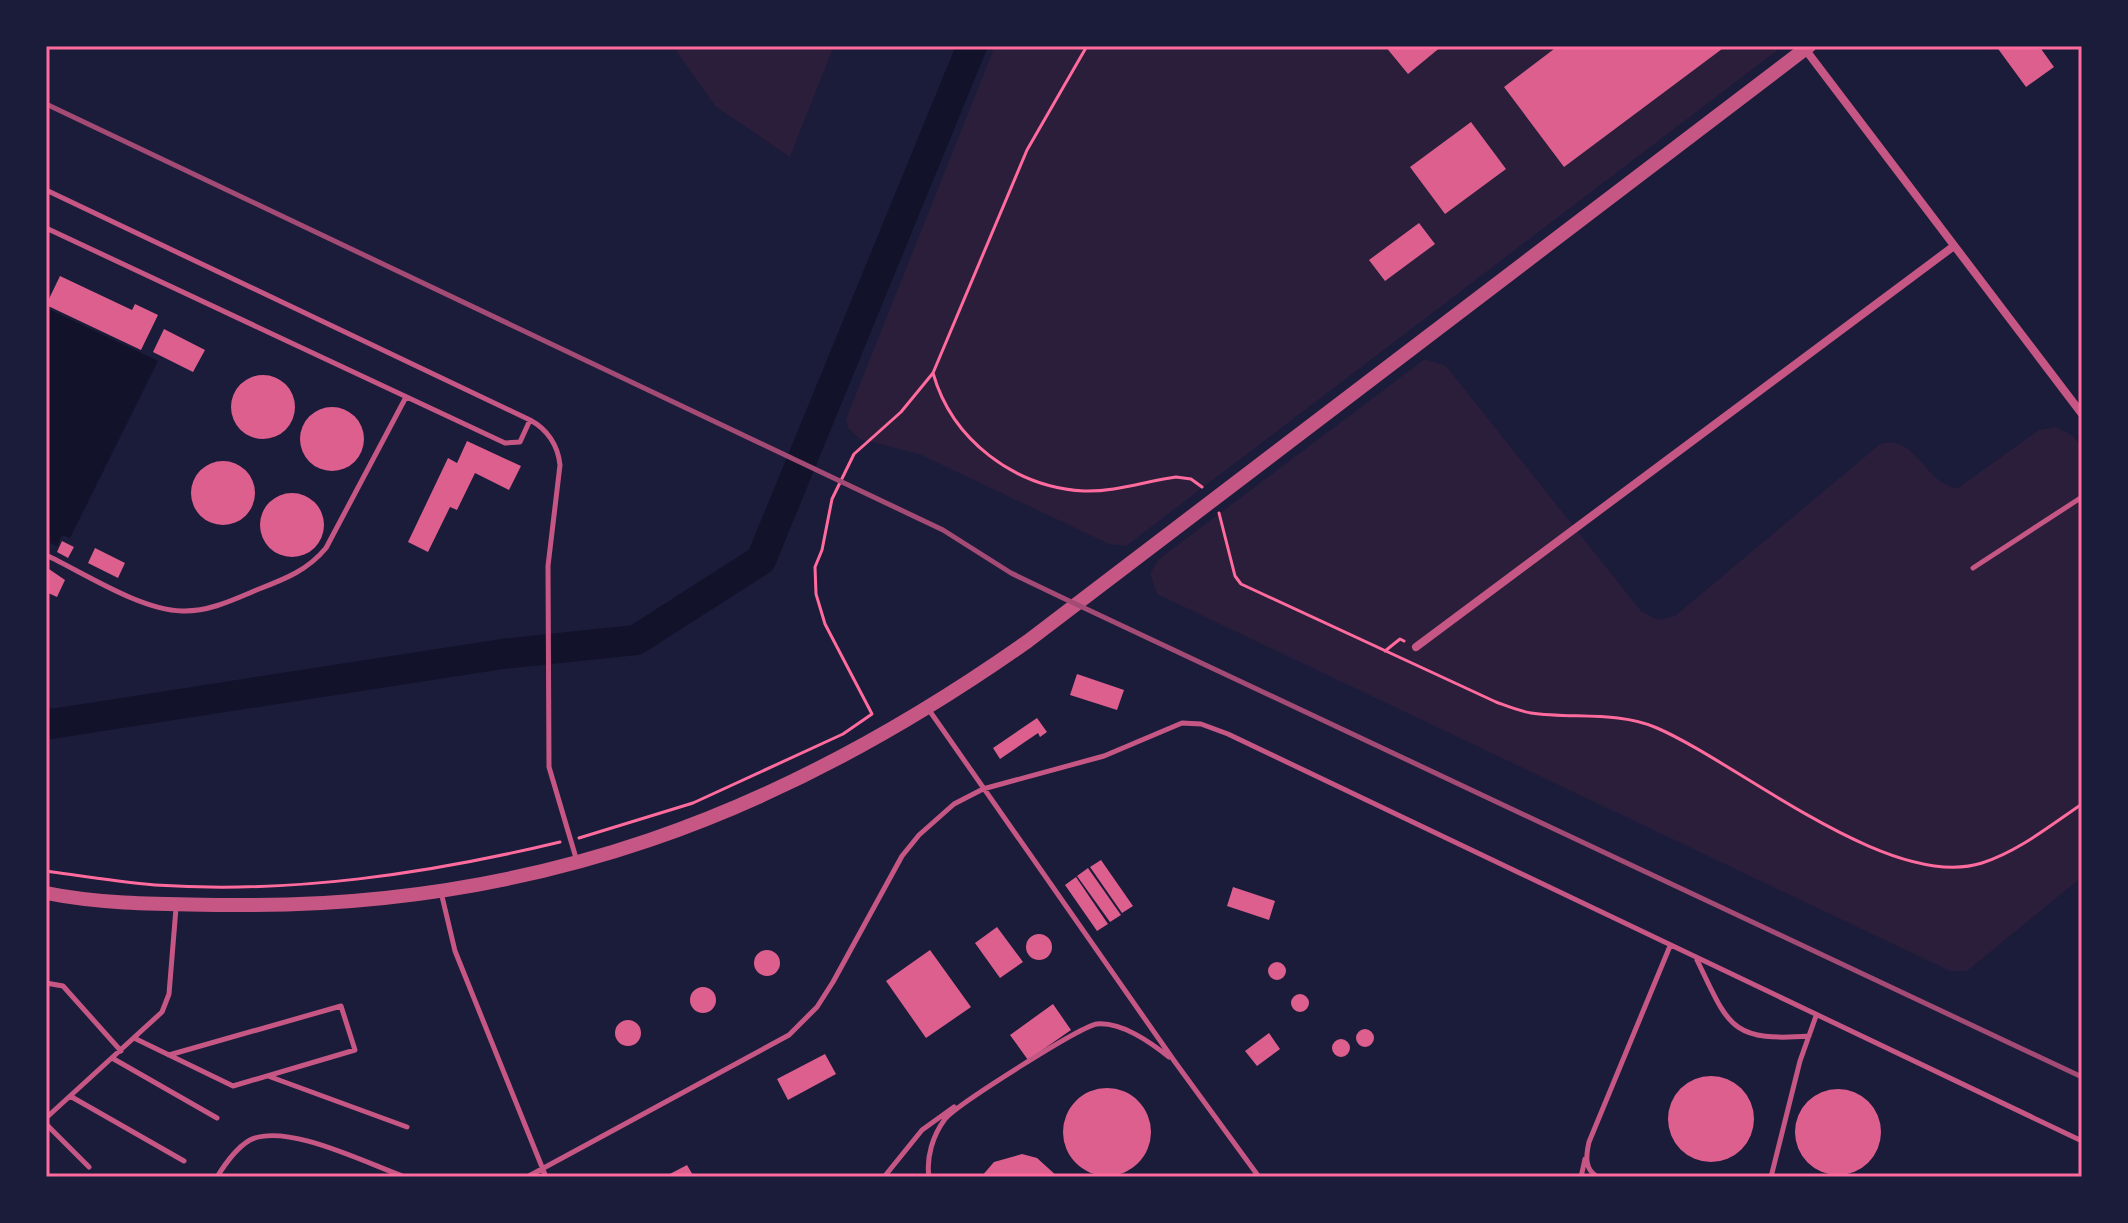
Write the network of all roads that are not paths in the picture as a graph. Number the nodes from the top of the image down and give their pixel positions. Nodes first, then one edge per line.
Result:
1 (1807, 47) edge
2 (46, 190) edge
3 (46, 228) edge
4 (1954, 246) junction
5 (406, 397) junction
6 (2082, 414) edge
7 (530, 420) junction
8 (2082, 497) edge
9 (46, 555) edge
10 (1973, 568) dead end
11 (1416, 647) road end
12 (928, 710) junction
13 (983, 789) junction
14 (578, 863) junction
15 (441, 891) junction
16 (46, 893) edge
17 (176, 904) junction
18 (1670, 946) junction
19 (1697, 959) junction
20 (46, 983) edge
21 (1816, 1016) junction
22 (1809, 1036) junction
23 (134, 1038) junction
24 (121, 1051) junction
25 (169, 1055) junction
26 (112, 1058) junction
27 (1175, 1062) junction
28 (267, 1076) junction
29 (70, 1096) junction
30 (962, 1102) junction
31 (217, 1118) dead end
32 (46, 1121) edge
33 (407, 1127) dead end
34 (2082, 1141) edge
35 (1585, 1159) junction
36 (184, 1161) dead end
37 (89, 1167) dead end
38 (542, 1169) junction
39 (217, 1177) edge
40 (405, 1177) edge
41 (527, 1177) edge
42 (546, 1177) edge
43 (884, 1177) edge
44 (929, 1177) edge
45 (1259, 1177) edge
46 (1581, 1177) edge
47 (1598, 1177) edge
48 (1771, 1177) edge

1 - 4 street
1 - 12 street
2 - 7 lane
3 - 5 lane
4 - 6 street
4 - 11 street
5 - 7 lane
5 - 9 lane
7 - 14 lane
8 - 10 lane
12 - 13 lane
12 - 14 street
13 - 18 lane
13 - 27 lane
13 - 38 lane
14 - 15 street
15 - 17 street
15 - 38 lane
16 - 17 street
17 - 23 lane
18 - 19 lane
18 - 35 lane
19 - 21 lane
19 - 22 lane
20 - 24 lane
21 - 22 lane
21 - 34 lane
22 - 48 lane
23 - 24 lane
23 - 25 lane
24 - 26 lane
25 - 28 lane
25 - 28 lane
26 - 29 lane
26 - 31 lane
27 - 30 lane
27 - 45 lane
28 - 33 lane
29 - 32 lane
29 - 36 lane
30 - 43 lane
30 - 44 lane
32 - 37 lane
35 - 46 lane
35 - 47 lane
38 - 41 lane
38 - 42 lane
39 - 40 lane

